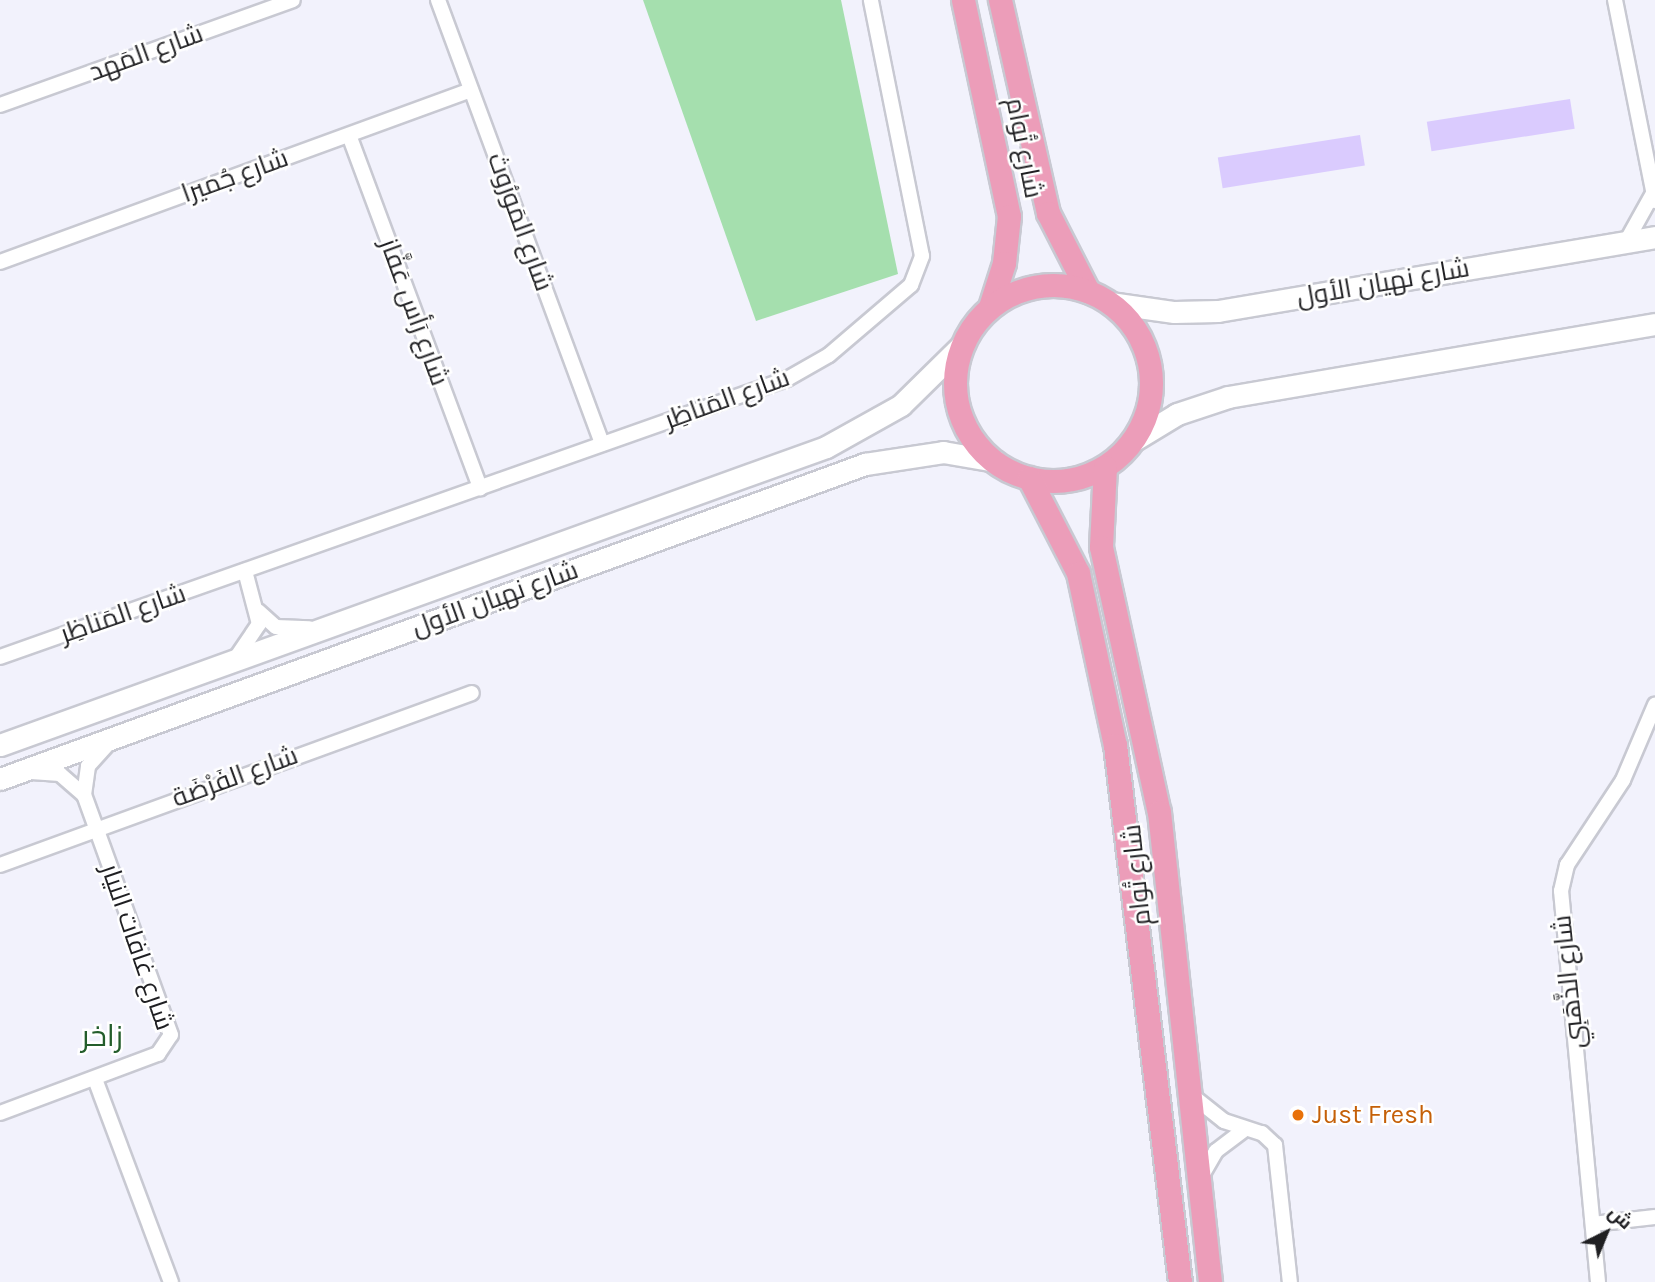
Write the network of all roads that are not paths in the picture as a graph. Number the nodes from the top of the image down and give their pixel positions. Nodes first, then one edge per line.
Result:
1 (293, 0) edge
2 (438, 0) edge
3 (871, 0) edge
4 (963, 0) edge
5 (1000, 0) edge
6 (1615, 0) edge
7 (471, 90) junction
8 (0, 105) edge
9 (349, 135) junction
10 (1653, 198) edge
11 (1655, 236) edge
12 (1626, 242) junction
13 (0, 262) edge
14 (1088, 291) junction
15 (1110, 303) junction
16 (990, 307) junction
17 (1655, 324) edge
18 (963, 344) junction
19 (1131, 442) junction
20 (602, 444) junction
21 (995, 461) junction
22 (1105, 467) junction
23 (1029, 478) junction
24 (480, 488) junction
25 (245, 571) junction
26 (258, 611) junction
27 (316, 628) junction
28 (0, 657) edge
29 (230, 662) junction
30 (472, 693) dead end
31 (1655, 705) edge
32 (119, 735) junction
33 (0, 745) edge
34 (9, 776) edge
35 (83, 795) junction
36 (97, 830) junction
37 (0, 865) edge
38 (95, 1079) junction
39 (1190, 1094) junction
40 (0, 1113) edge
41 (1244, 1130) junction
42 (1199, 1181) junction
43 (1655, 1217) edge
44 (1593, 1224) junction
45 (171, 1282) edge
46 (1180, 1282) edge
47 (1210, 1282) edge
48 (1290, 1282) edge
49 (1598, 1282) edge

1 - 8 street, شارع المَهد
2 - 7 street, شارع المَورُوث
3 - 20 street, شارع المَناظِر
4 - 16 main road, شارع تُوام
5 - 14 main road, شارع تُوام
6 - 10 street
7 - 9 street, شارع جُميرا
7 - 20 street, شارع المَورُوث
9 - 13 street, شارع جُميرا
9 - 24 street, شارع رَأس عَفَّاز
10 - 12 street
11 - 12 main road, شارع نهيان الأول
12 - 15 main road, شارع نهيان الأول
14 - 15 main road
14 - 16 main road
15 - 19 main road
16 - 18 main road
17 - 19 main road
18 - 21 main road
18 - 27 main road, شارع نهيان الأول
19 - 22 main road
20 - 24 street, شارع المَناظِر
21 - 23 main road
21 - 32 main road, شارع نهيان الأول
22 - 23 main road
22 - 39 main road, شارع تُوام
23 - 46 main road, شارع تُوام
24 - 25 street, شارع المَناظِر
25 - 26 street
25 - 28 street, شارع المَناظِر
26 - 27 street
26 - 29 street
27 - 29 main road, شارع نهيان الأول
29 - 33 main road, شارع نهيان الأول
30 - 36 street, شارع الفَرْضَة
31 - 44 street, شارع الذَّهَبِي
32 - 34 main road, شارع نهيان الأول
32 - 35 street
34 - 35 street, شارع غافات النيار
35 - 36 street, شارع غافات النيار
36 - 37 street, شارع الفَرْضَة
36 - 38 street, شارع غافات النيار
38 - 40 street, شارع غافات النيار
38 - 45 street
39 - 41 street
39 - 42 main road, شارع تُوام
41 - 42 street
41 - 48 street
42 - 47 main road, شارع تُوام
43 - 44 street
44 - 49 street, شارع الذَّهَبِي

